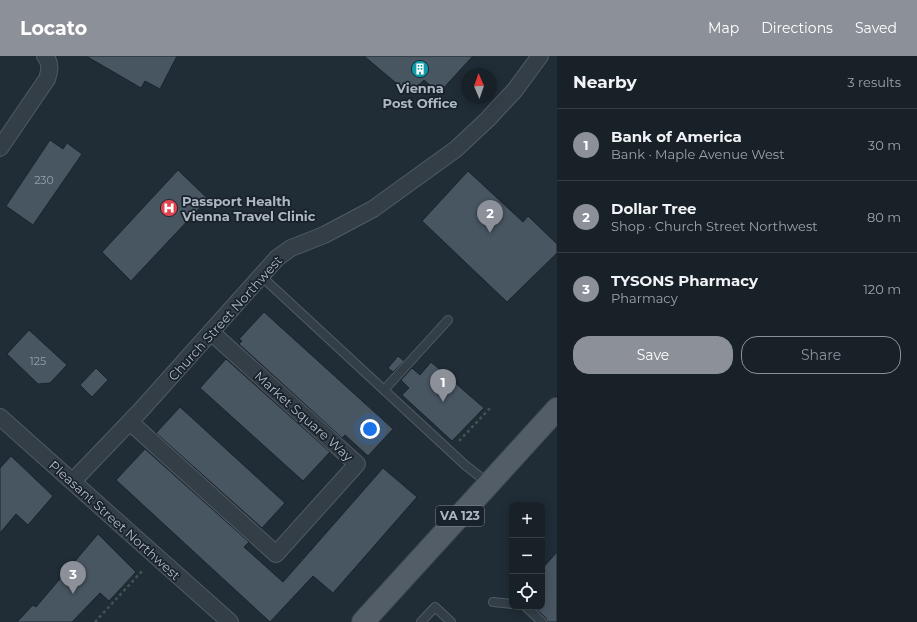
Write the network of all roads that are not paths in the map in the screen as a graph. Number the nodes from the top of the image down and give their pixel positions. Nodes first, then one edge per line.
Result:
1 (540, 56) edge
2 (47, 58) edge
3 (0, 148) edge
4 (261, 276) junction
5 (448, 320) dead end
6 (211, 332) junction
7 (384, 390) junction
8 (557, 409) edge
9 (130, 422) junction
10 (3, 425) edge
11 (73, 481) junction
12 (489, 484) junction
13 (494, 602) dead end
14 (509, 604) edge
15 (529, 610) edge
16 (230, 622) edge
17 (363, 622) edge
18 (421, 622) edge
19 (451, 622) edge
20 (542, 622) edge

1 - 4 street, Church Street Northwest
2 - 3 street
4 - 6 street, Church Street Northwest
4 - 7 lane
5 - 7 lane
6 - 9 street, Church Street Northwest
6 - 9 street, Market Square Way
7 - 12 lane
8 - 12 main road, VA 123
9 - 11 street, Church Street Northwest
10 - 11 street, Pleasant Street Northwest
11 - 16 street, Pleasant Street Northwest
12 - 17 main road, VA 123
13 - 14 lane
15 - 20 lane
18 - 19 lane

